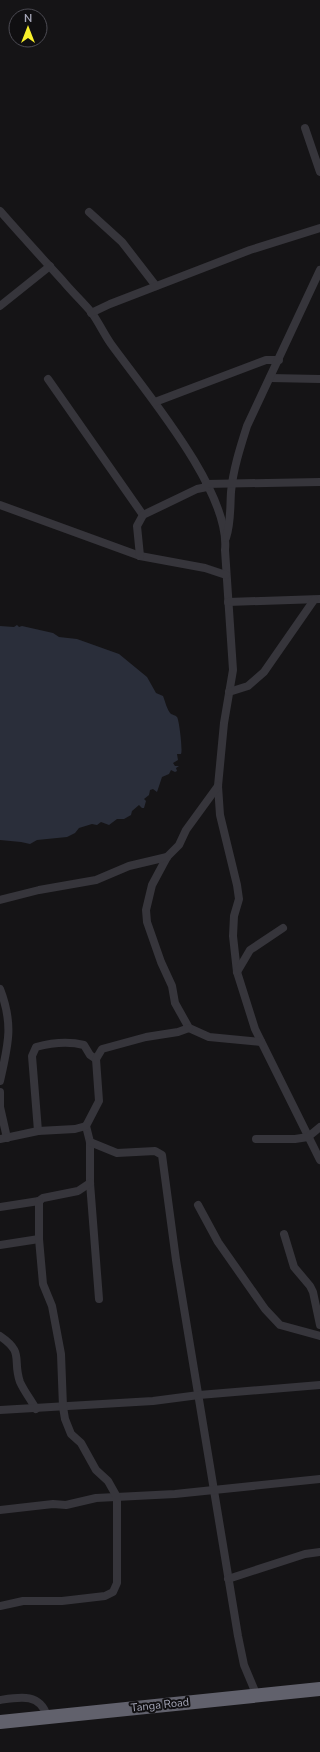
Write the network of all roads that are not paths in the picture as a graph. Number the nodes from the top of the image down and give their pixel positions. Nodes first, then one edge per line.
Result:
1 (304, 128) dead end
2 (320, 172) edge
3 (0, 211) edge
4 (89, 212) dead end
5 (320, 228) edge
6 (50, 266) junction
7 (320, 272) edge
8 (156, 286) junction
9 (0, 306) edge
10 (91, 313) junction
11 (278, 360) junction
12 (270, 378) junction
13 (48, 379) dead end
14 (320, 379) edge
15 (155, 402) junction
16 (320, 482) edge
17 (233, 483) junction
18 (206, 484) junction
19 (0, 505) edge
20 (142, 515) junction
21 (226, 539) junction
22 (140, 556) junction
23 (226, 575) junction
24 (317, 600) edge
25 (228, 602) junction
26 (229, 692) junction
27 (218, 786) junction
28 (167, 858) junction
29 (0, 900) edge
30 (283, 928) dead end
31 (237, 972) junction
32 (0, 989) edge
33 (189, 1028) junction
34 (261, 1042) junction
35 (96, 1059) junction
36 (0, 1081) edge
37 (0, 1092) edge
38 (86, 1126) junction
39 (320, 1127) edge
40 (38, 1131) junction
41 (308, 1137) junction
42 (3, 1139) edge
43 (256, 1139) dead end
44 (90, 1142) junction
45 (320, 1160) edge
46 (90, 1183) junction
47 (39, 1201) junction
48 (198, 1206) dead end
49 (0, 1207) edge
50 (284, 1234) dead end
51 (39, 1239) junction
52 (0, 1245) edge
53 (99, 1298) dead end
54 (320, 1325) edge
55 (0, 1336) edge
56 (320, 1336) edge
57 (320, 1386) edge
58 (199, 1395) junction
59 (63, 1407) junction
60 (36, 1409) junction
61 (0, 1410) edge
62 (320, 1479) edge
63 (214, 1489) junction
64 (118, 1497) junction
65 (0, 1510) edge
66 (320, 1552) edge
67 (228, 1579) junction
68 (0, 1606) edge
69 (320, 1689) edge
70 (257, 1696) junction
71 (0, 1700) edge
72 (47, 1716) junction
73 (0, 1722) edge

1 - 2 street
3 - 6 street
4 - 8 street
5 - 8 street
6 - 9 street
6 - 10 street
7 - 11 street
8 - 10 street
10 - 15 street
11 - 12 street
11 - 15 street
12 - 14 street
12 - 17 street
13 - 20 street
15 - 18 street
16 - 17 street
17 - 18 street
17 - 21 street
18 - 20 street
18 - 21 street
19 - 22 street
20 - 22 street
21 - 23 street
22 - 23 street
23 - 25 street
24 - 25 street
24 - 26 street
25 - 26 street
26 - 27 street
27 - 28 street
27 - 31 street
28 - 29 street
28 - 33 street
30 - 31 street
31 - 34 street
32 - 36 street
33 - 34 street
33 - 35 street
34 - 41 street
35 - 38 street
35 - 40 street
37 - 42 street
38 - 40 street
38 - 44 street
39 - 41 street
40 - 42 street
41 - 43 street
41 - 45 street
44 - 46 street
44 - 58 street
46 - 47 street
46 - 53 street
47 - 49 street
47 - 51 street
48 - 56 street
50 - 54 street
51 - 52 street
51 - 59 street
55 - 60 street
57 - 58 street
58 - 59 street
58 - 63 street
59 - 60 street
59 - 64 street
60 - 61 street
62 - 63 street
63 - 64 street
63 - 67 street
64 - 65 street
64 - 68 street
66 - 67 street
67 - 70 street
69 - 70 highway, Tanga Road
70 - 72 highway, Tanga Road
71 - 72 street
72 - 73 highway, Tanga Road

